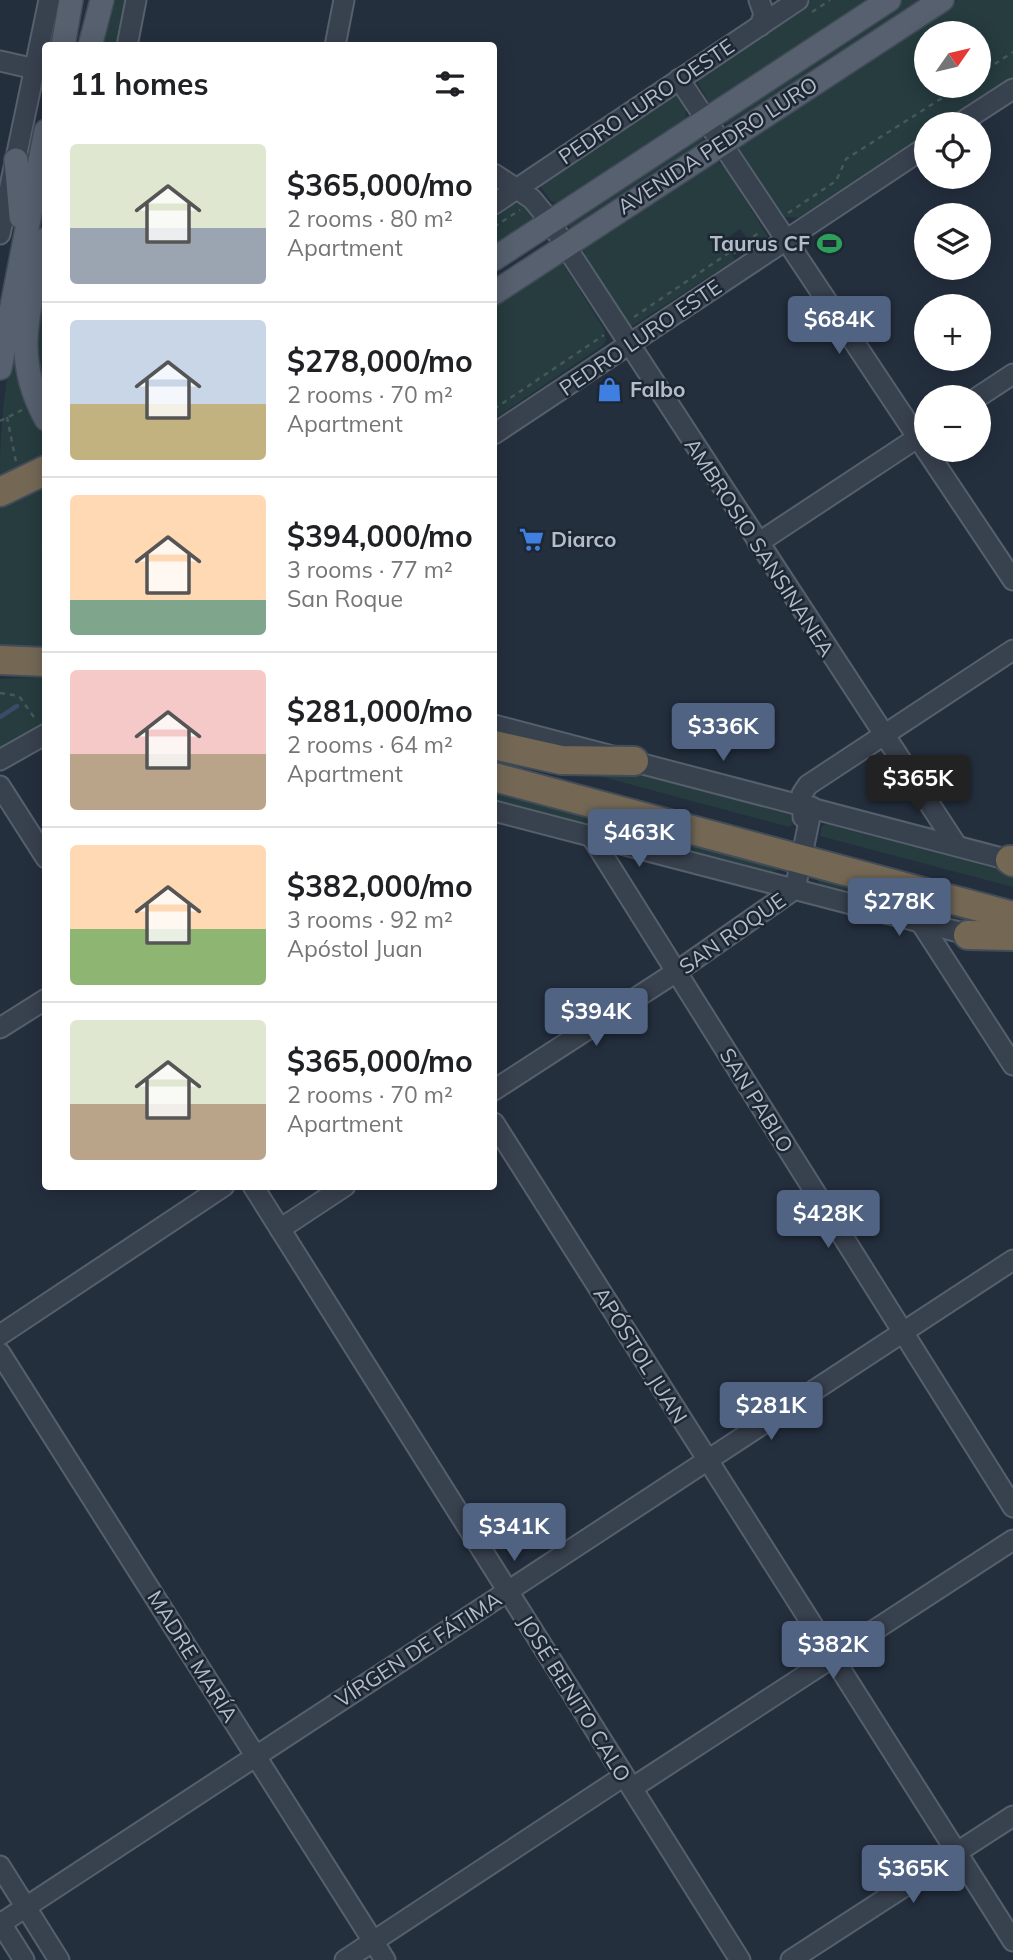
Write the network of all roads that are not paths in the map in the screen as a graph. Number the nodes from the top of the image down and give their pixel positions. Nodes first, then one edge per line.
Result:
1 (50, 0) edge
2 (71, 0) edge
3 (102, 0) edge
4 (136, 0) edge
5 (344, 0) edge
6 (758, 0) edge
7 (798, 0) edge
8 (889, 0) edge
9 (942, 0) edge
10 (760, 26) junction
11 (64, 42) edge
12 (91, 42) edge
13 (128, 42) edge
14 (336, 42) edge
15 (0, 61) edge
16 (35, 69) junction
17 (679, 79) junction
18 (1013, 89) edge
19 (978, 112) edge
20 (706, 119) junction
21 (721, 142) junction
22 (42, 150) edge
23 (914, 155) edge
24 (16, 160) junction
25 (497, 176) edge
26 (517, 188) junction
27 (497, 202) edge
28 (550, 222) junction
29 (0, 234) edge
30 (786, 239) junction
31 (23, 243) junction
32 (565, 246) junction
33 (497, 257) edge
34 (42, 259) edge
35 (497, 291) edge
36 (627, 345) junction
37 (0, 368) edge
38 (1013, 374) edge
39 (991, 388) edge
40 (38, 412) edge
41 (914, 427) edge
42 (497, 432) edge
43 (914, 448) edge
44 (937, 462) edge
45 (42, 472) edge
46 (0, 492) edge
47 (758, 543) junction
48 (1013, 580) edge
49 (1013, 650) edge
50 (497, 727) edge
51 (42, 731) edge
52 (884, 735) junction
53 (497, 746) edge
54 (497, 759) edge
55 (0, 760) edge
56 (634, 761) junction
57 (497, 778) edge
58 (0, 786) edge
59 (807, 805) junction
60 (497, 812) edge
61 (591, 836) junction
62 (957, 846) junction
63 (803, 850) junction
64 (42, 852) edge
65 (1012, 861) edge
66 (795, 889) junction
67 (1013, 897) edge
68 (1013, 916) edge
69 (921, 923) junction
70 (968, 935) junction
71 (1013, 936) edge
72 (1013, 946) edge
73 (677, 972) junction
74 (42, 1002) edge
75 (0, 1028) edge
76 (1013, 1065) edge
77 (497, 1088) edge
78 (497, 1127) edge
79 (218, 1190) edge
80 (255, 1190) edge
81 (339, 1190) edge
82 (279, 1229) junction
83 (1013, 1260) edge
84 (903, 1332) junction
85 (0, 1335) edge
86 (0, 1353) edge
87 (707, 1460) junction
88 (1013, 1507) edge
89 (1013, 1540) edge
90 (507, 1590) junction
91 (833, 1657) junction
92 (255, 1755) junction
93 (628, 1782) junction
94 (1013, 1816) edge
95 (957, 1852) junction
96 (0, 1866) edge
97 (25, 1906) junction
98 (0, 1923) edge
99 (373, 1941) junction
100 (1013, 1941) edge
101 (24, 1960) edge
102 (59, 1960) edge
103 (345, 1960) edge
104 (385, 1960) edge
105 (740, 1960) edge
106 (791, 1960) edge

1 - 16 street
2 - 11 main road
3 - 12 main road
4 - 13 street
5 - 14 street
6 - 10 street
7 - 10 street, PEDRO LURO OESTE
8 - 20 main road, AVENIDA PEDRO LURO
9 - 21 main road, AVENIDA PEDRO LURO
10 - 17 street, PEDRO LURO OESTE
15 - 16 street
16 - 24 street
17 - 20 street
17 - 26 street, PEDRO LURO OESTE
18 - 19 street
20 - 21 street
20 - 28 main road, AVENIDA PEDRO LURO
21 - 30 street
21 - 32 main road, AVENIDA PEDRO LURO
22 - 31 main road
23 - 30 street, PEDRO LURO ESTE
24 - 29 street
24 - 31 main road
25 - 26 street, AMBROSIO SANSINANEA
26 - 27 street, PEDRO LURO OESTE
26 - 28 street, AMBROSIO SANSINANEA
28 - 32 street, AMBROSIO SANSINANEA
28 - 33 main road, AVENIDA PEDRO LURO
30 - 36 street, PEDRO LURO ESTE
30 - 41 street
31 - 37 main road
32 - 35 main road, AVENIDA PEDRO LURO
32 - 36 street, AMBROSIO SANSINANEA
34 - 40 main road
36 - 42 street, PEDRO LURO ESTE
36 - 47 street, AMBROSIO SANSINANEA
38 - 39 street
43 - 47 street
44 - 48 street
45 - 46 highway
47 - 52 street, AMBROSIO SANSINANEA
49 - 52 street
50 - 56 street
51 - 55 street
52 - 59 street
52 - 62 street, AMBROSIO SANSINANEA
53 - 56 highway
54 - 63 highway
56 - 59 street
57 - 63 highway
58 - 64 street
59 - 62 street
59 - 63 street, SAN ROQUE
60 - 61 street
61 - 66 street
61 - 73 street, SAN PABLO
62 - 65 street
63 - 66 street, SAN ROQUE
63 - 67 highway
63 - 68 highway
66 - 69 street
66 - 73 street, SAN ROQUE
69 - 70 street
69 - 76 street
70 - 71 highway
70 - 72 street
73 - 77 street, SAN ROQUE
73 - 84 street, SAN PABLO
74 - 75 street
78 - 87 street, APÓSTOL JUAN
79 - 85 street
80 - 82 street, JOSÉ BENITO CALO
81 - 82 street
82 - 90 street, JOSÉ BENITO CALO
83 - 84 street, VÍRGEN DE FÁTIMA
84 - 87 street, VÍRGEN DE FÁTIMA
84 - 88 street, SAN PABLO
86 - 92 street, MADRE MARÍA
87 - 90 street, VÍRGEN DE FÁTIMA
87 - 91 street, APÓSTOL JUAN
89 - 91 street
90 - 92 street, VÍRGEN DE FÁTIMA
90 - 93 street, JOSÉ BENITO CALO
91 - 93 street
91 - 95 street, APÓSTOL JUAN
92 - 97 street, VÍRGEN DE FÁTIMA
92 - 99 street, MADRE MARÍA
93 - 99 street
93 - 105 street, JOSÉ BENITO CALO
94 - 95 street
95 - 100 street, APÓSTOL JUAN
95 - 106 street
96 - 97 street
97 - 98 street, VÍRGEN DE FÁTIMA
97 - 102 street
98 - 101 street
99 - 103 street
99 - 104 street, MADRE MARÍA

